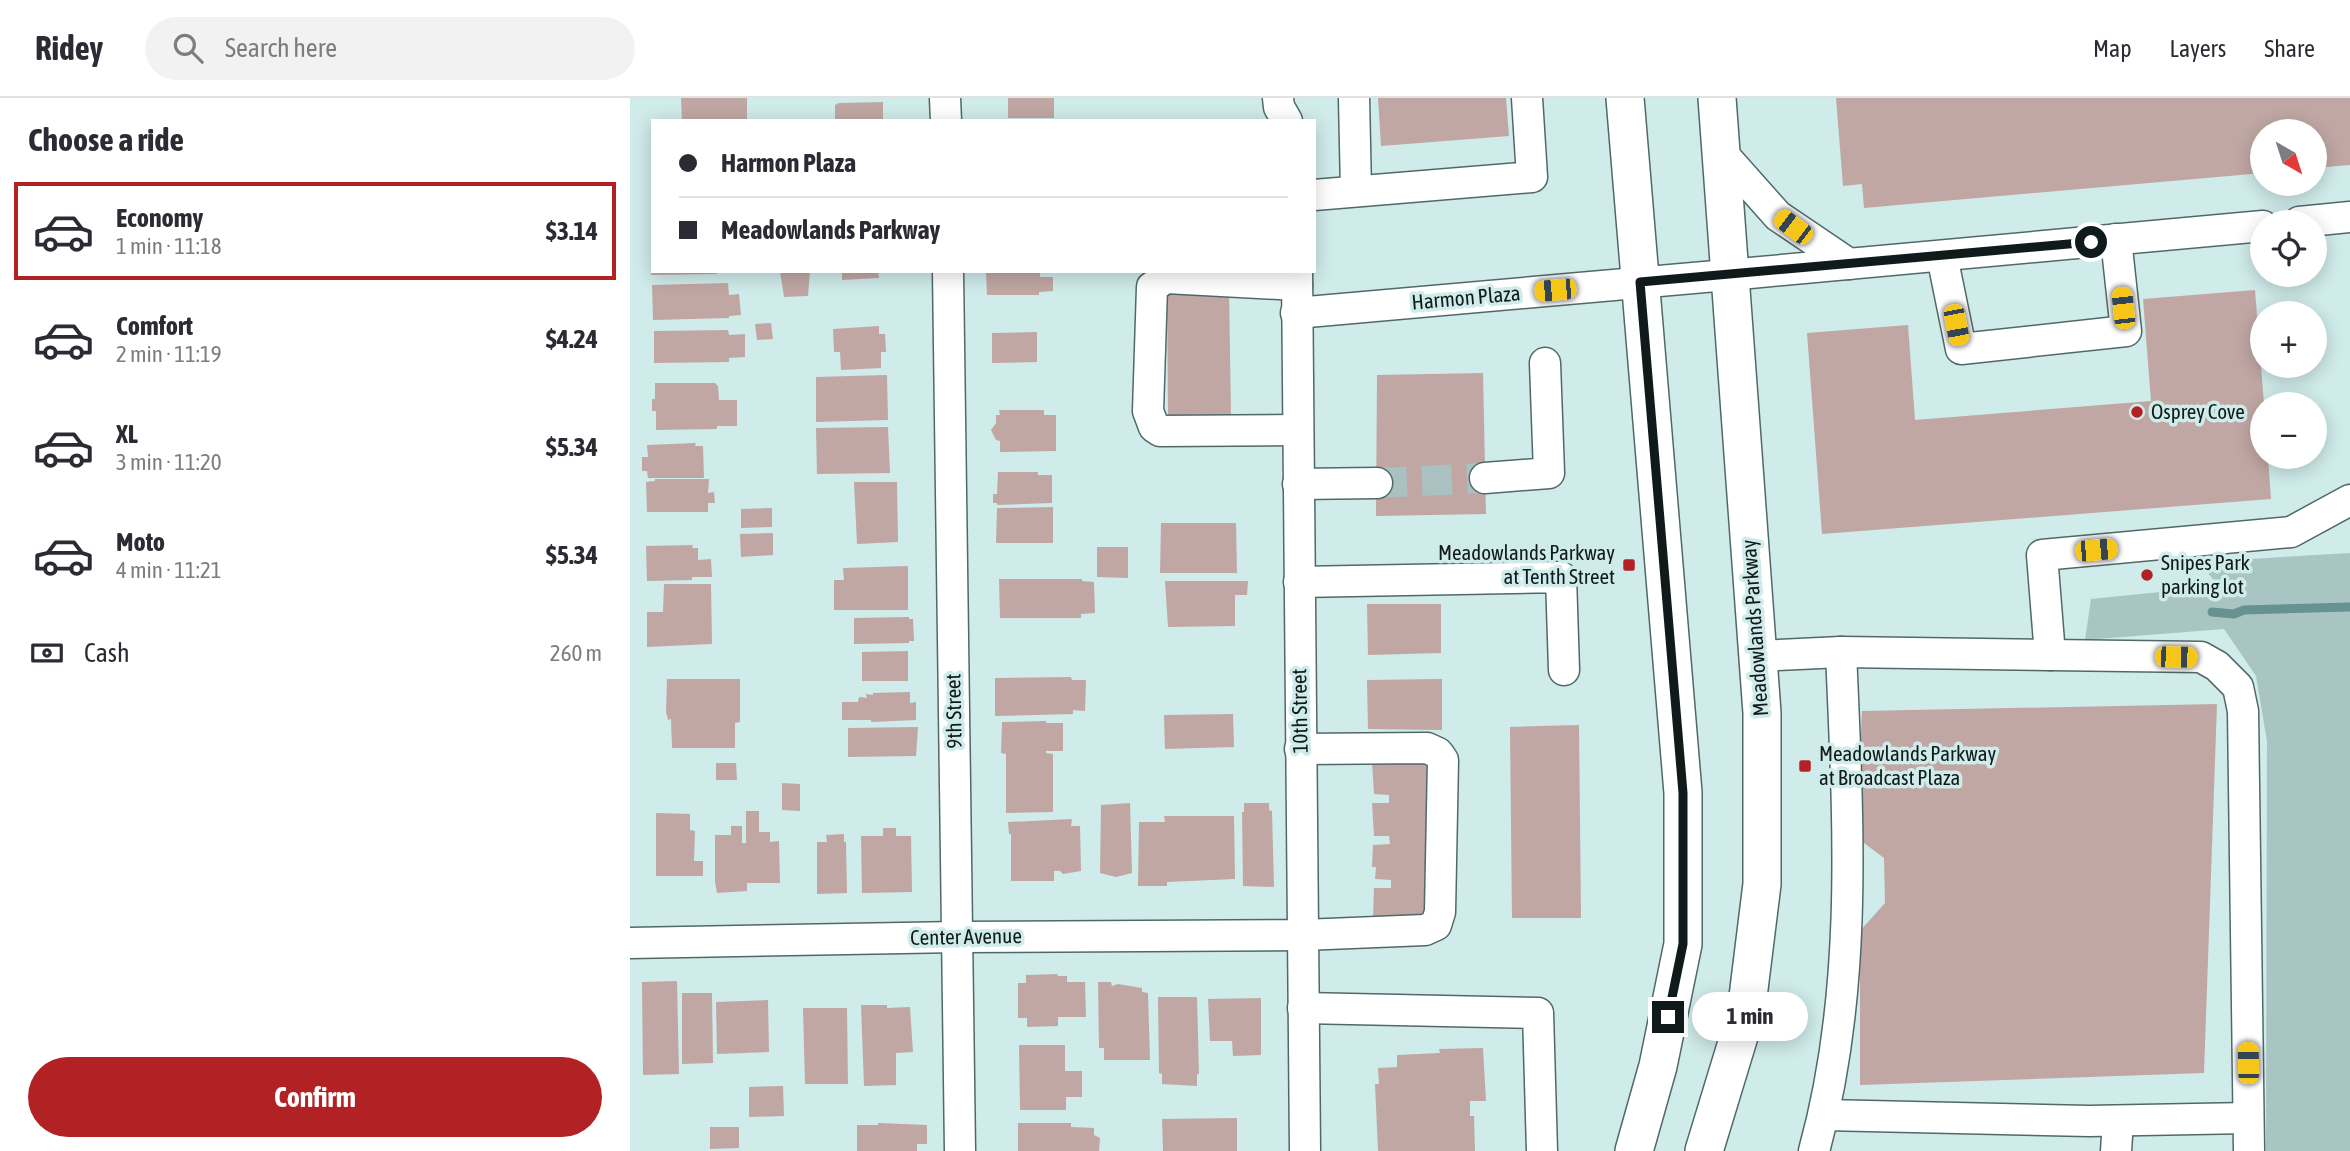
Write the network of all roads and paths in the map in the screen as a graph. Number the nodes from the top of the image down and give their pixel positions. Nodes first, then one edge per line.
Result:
1 (945, 98) edge
2 (1278, 98) edge
3 (1354, 98) edge
4 (1527, 98) edge
5 (1625, 98) edge
6 (1717, 98) edge
7 (946, 119) edge
8 (1286, 119) edge
9 (1721, 152) junction
10 (1356, 191) junction
11 (1316, 195) edge
12 (2350, 218) edge
13 (2327, 220) edge
14 (2250, 227) edge
15 (2116, 239) junction
16 (1942, 256) junction
17 (1849, 264) junction
18 (948, 273) edge
19 (1731, 275) junction
20 (1640, 282) junction
21 (1296, 290) edge
22 (1545, 363) dead end
23 (1297, 430) junction
24 (1485, 478) tunnel mouth
25 (1377, 483) tunnel mouth
26 (1298, 484) junction
27 (2350, 500) edge
28 (1299, 582) junction
29 (1841, 652) junction
30 (2050, 655) junction
31 (1758, 656) junction
32 (1564, 670) dead end
33 (1300, 749) junction
34 (1303, 935) junction
35 (958, 937) junction
36 (630, 943) edge
37 (1303, 1008) junction
38 (1824, 1115) junction
39 (2248, 1118) junction
40 (2118, 1121) junction
41 (960, 1151) edge
42 (1305, 1151) edge
43 (1542, 1151) edge
44 (1633, 1151) edge
45 (1704, 1151) edge
46 (1814, 1151) edge
47 (2116, 1151) edge
48 (2249, 1151) edge

1 - 7 street
2 - 8 street
3 - 10 street
4 - 10 street
5 - 20 main road
6 - 9 main road, Meadowlands Parkway
9 - 17 street
9 - 19 main road, Meadowlands Parkway
10 - 11 street
12 - 13 street
14 - 15 street, Harmon Plaza
15 - 16 street, Harmon Plaza
15 - 16 street
16 - 17 street, Harmon Plaza
17 - 19 street, Harmon Plaza
18 - 35 street, 9th Street
19 - 20 street, Harmon Plaza
19 - 31 main road, Meadowlands Parkway
20 - 21 street, Harmon Plaza
20 - 44 main road
21 - 23 street, 10th Street
21 - 23 street, Harmon Plaza
22 - 24 street
23 - 26 street, 10th Street
25 - 26 street
26 - 28 street, 10th Street
27 - 30 street
28 - 32 street
28 - 33 street, 10th Street
29 - 30 street
29 - 31 street
29 - 38 street
30 - 39 street
31 - 45 main road, Meadowlands Parkway
33 - 34 street, 10th Street
33 - 34 street, Center Avenue
34 - 35 street, Center Avenue
34 - 37 street, 10th Street
35 - 36 street, Center Avenue
35 - 41 street, 9th Street
37 - 42 street, 10th Street
37 - 43 street
38 - 40 street
38 - 46 street
39 - 40 street
39 - 48 street
40 - 47 street

